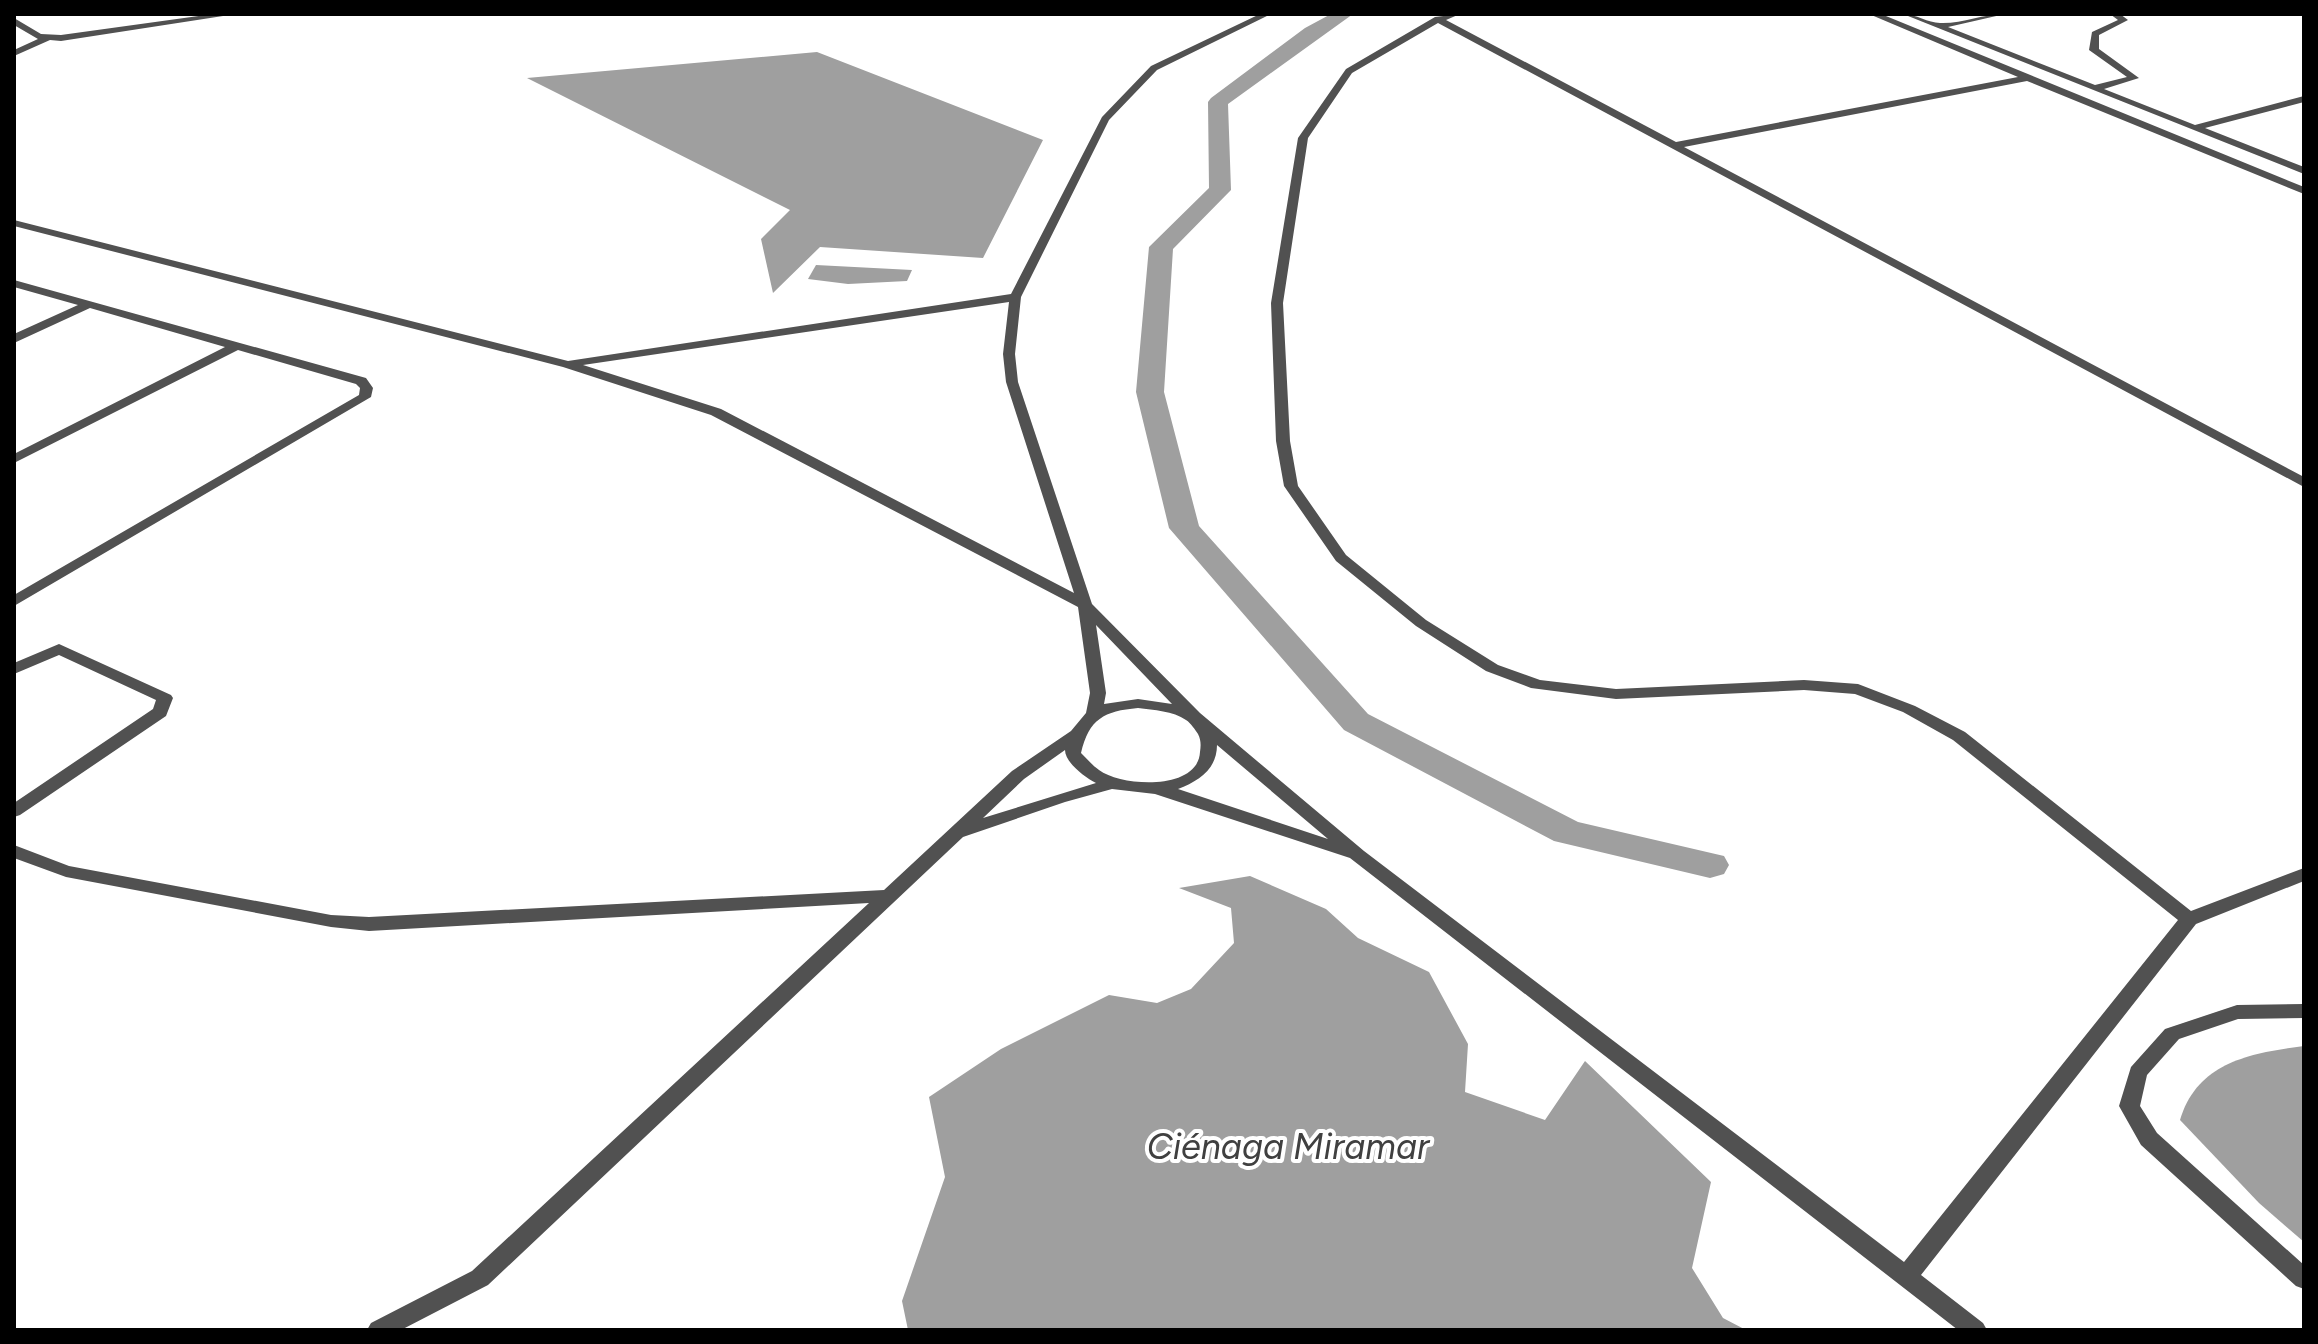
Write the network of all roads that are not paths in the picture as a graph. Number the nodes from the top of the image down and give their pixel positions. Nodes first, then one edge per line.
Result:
1 (232, 14) edge
2 (1267, 14) edge
3 (1456, 14) edge
4 (1873, 14) edge
5 (1907, 14) edge
6 (2001, 14) edge
7 (2114, 14) edge
8 (1438, 19) junction
9 (14, 21) edge
10 (1939, 27) junction
11 (1912, 31) junction
12 (47, 38) junction
13 (14, 53) edge
14 (2027, 78) junction
15 (2095, 88) junction
16 (2304, 99) edge
17 (2196, 128) junction
18 (2165, 135) junction
19 (1673, 146) junction
20 (2304, 171) edge
21 (2304, 191) edge
22 (14, 223) edge
23 (14, 283) edge
24 (1015, 297) junction
25 (90, 304) junction
26 (14, 339) edge
27 (234, 347) junction
28 (567, 364) junction
29 (14, 459) edge
30 (2304, 483) edge
31 (14, 601) edge
32 (1085, 605) junction
33 (14, 669) edge
34 (1094, 714) junction
35 (1194, 717) junction
36 (1074, 735) junction
37 (1108, 785) junction
38 (1159, 789) junction
39 (14, 811) edge
40 (957, 833) junction
41 (14, 851) edge
42 (1358, 855) junction
43 (2304, 874) edge
44 (890, 896) junction
45 (2189, 919) junction
46 (2304, 1011) edge
47 (1905, 1278) junction
48 (2304, 1279) edge
49 (379, 1330) edge
50 (1975, 1330) edge

1 - 12 street
2 - 24 street
3 - 8 street
4 - 11 street
5 - 10 street
6 - 10 street
7 - 15 street
8 - 19 street
8 - 45 street
9 - 12 street
10 - 11 street
10 - 15 street
11 - 14 street
12 - 13 street
14 - 18 street
14 - 19 street
15 - 17 street
16 - 17 street
17 - 18 street
17 - 20 street
18 - 21 street
19 - 30 street
22 - 28 street
23 - 25 street
24 - 28 street
24 - 32 street
25 - 26 street
25 - 27 street
27 - 29 street
27 - 31 street
28 - 32 street
32 - 34 street
32 - 35 street
33 - 39 street
34 - 35 street
34 - 36 street
35 - 38 street
35 - 42 street
36 - 37 street
36 - 40 street
37 - 38 street
37 - 40 street
38 - 42 street
40 - 44 street
41 - 44 street
42 - 47 street
43 - 45 street
44 - 49 street
45 - 47 street
46 - 48 street
47 - 50 street

